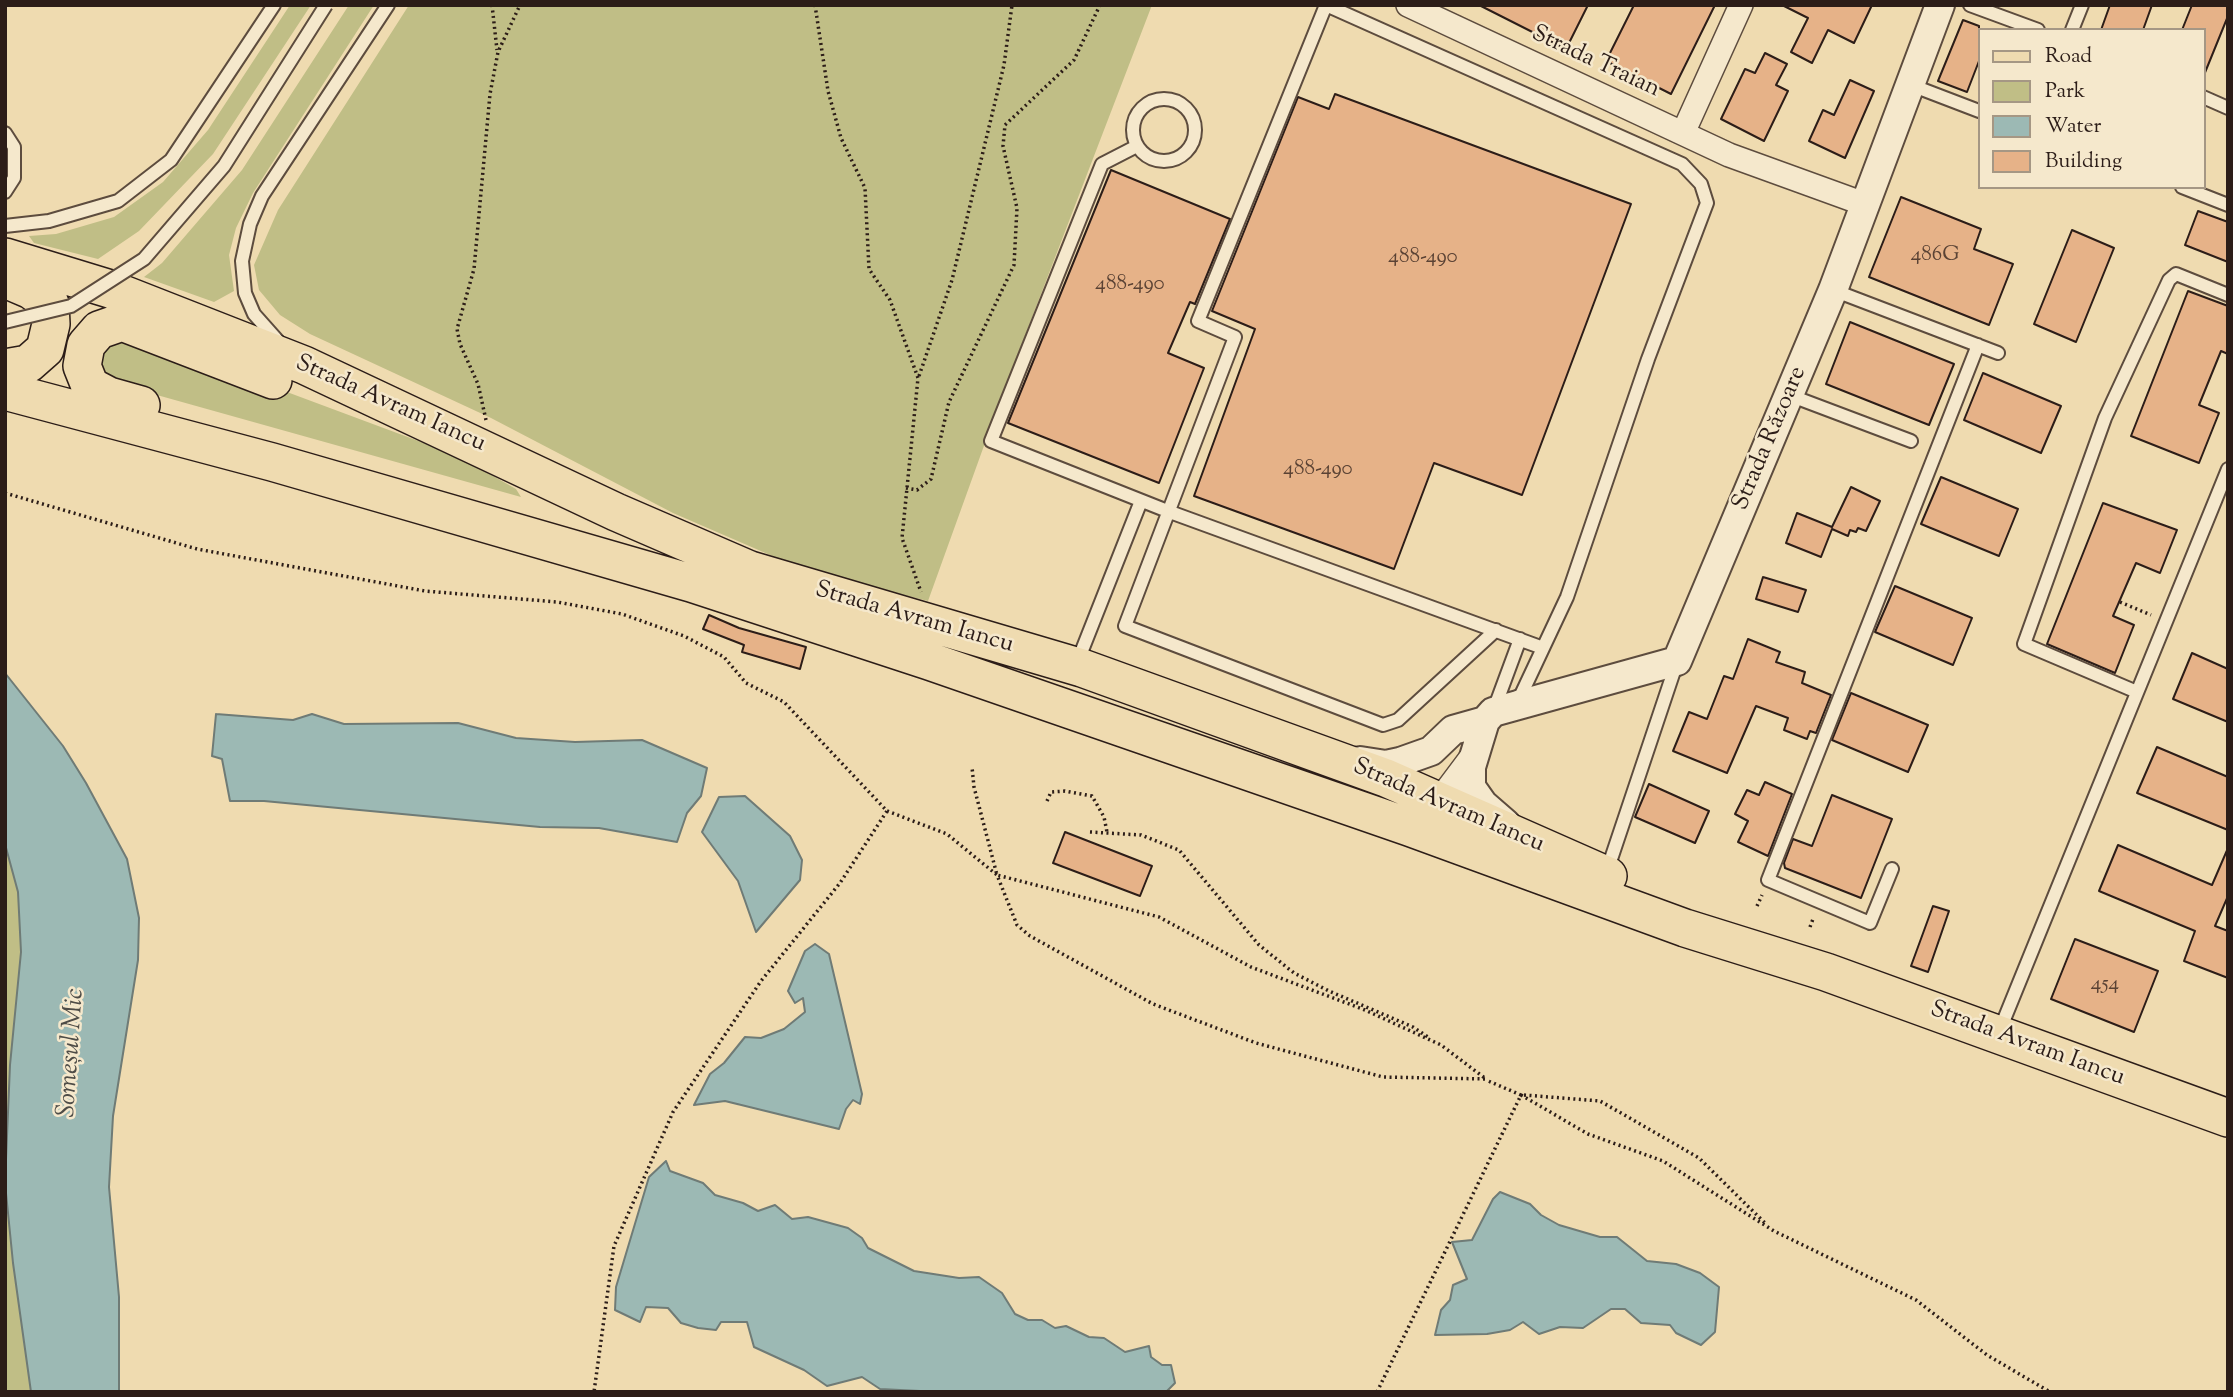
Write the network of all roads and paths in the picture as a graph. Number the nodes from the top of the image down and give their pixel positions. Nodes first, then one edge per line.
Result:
1 (274, 5) edge
2 (326, 5) edge
3 (388, 5) edge
4 (492, 5) edge
5 (520, 5) edge
6 (815, 5) edge
7 (1012, 5) edge
8 (1100, 5) edge
9 (1408, 5) edge
10 (1741, 5) edge
11 (1940, 5) edge
12 (1970, 5) edge
13 (2082, 5) edge
14 (2033, 28) edge
15 (2073, 28) edge
16 (498, 52) junction
17 (1911, 85) junction
18 (2205, 98) edge
19 (2228, 108) edge
20 (1978, 111) edge
21 (5, 133) edge
22 (1683, 133) junction
23 (1137, 146) junction
24 (2187, 189) edge
25 (5, 192) edge
26 (1867, 205) junction
27 (2228, 205) edge
28 (5, 226) edge
29 (5, 257) edge
30 (5, 279) edge
31 (1833, 290) junction
32 (2228, 295) edge
33 (5, 322) edge
34 (1978, 345) junction
35 (1998, 353) dead end
36 (304, 365) junction
37 (5, 368) edge
38 (918, 378) junction
39 (5, 391) edge
40 (1789, 395) junction
41 (482, 435) junction
42 (1911, 441) dead end
43 (2228, 469) edge
44 (906, 488) junction
45 (5, 493) edge
46 (1141, 500) junction
47 (1170, 512) junction
48 (521, 533) junction
49 (923, 598) dead end
50 (2120, 601) dead end
51 (2166, 621) junction
52 (1496, 631) junction
53 (1520, 639) junction
54 (1543, 649) junction
55 (1677, 661) junction
56 (1076, 666) junction
57 (2137, 692) junction
58 (1489, 716) junction
59 (1477, 749) junction
60 (1431, 751) junction
61 (1327, 757) junction
62 (972, 767) dead end
63 (1428, 795) junction
64 (1047, 801) dead end
65 (887, 811) junction
66 (1090, 832) dead end
67 (1107, 832) junction
68 (1533, 843) junction
69 (1892, 869) dead end
70 (998, 875) junction
71 (1605, 875) junction
72 (1813, 919) dead end
73 (1810, 927) dead end
74 (1826, 972) junction
75 (1997, 1035) junction
76 (1438, 1044) junction
77 (1486, 1079) junction
78 (1521, 1095) junction
79 (2228, 1118) edge
80 (1774, 1231) junction
81 (594, 1392) edge
82 (1377, 1392) edge
83 (2050, 1392) edge

1 - 28 lane
2 - 33 lane, bridge
3 - 36 lane
4 - 16 path
5 - 16 path
6 - 38 path
7 - 38 path
8 - 44 path
9 - 22 street, Strada Traian
10 - 22 street
11 - 17 street, Strada Răzoare
12 - 14 lane
13 - 15 lane
16 - 41 path
17 - 20 lane
17 - 26 street, Strada Răzoare
18 - 19 lane
21 - 25 lane
22 - 26 street, Strada Traian
23 - 23 lane
23 - 46 lane
24 - 27 lane
26 - 31 street, Strada Răzoare
29 - 36 main road, Strada Avram Iancu
30 - 37 main road
31 - 34 lane
31 - 40 street, Strada Răzoare
32 - 57 lane
34 - 35 lane
34 - 69 lane
36 - 41 main road, Strada Avram Iancu
38 - 44 path
39 - 48 main road, Strada Avram Iancu
40 - 42 lane
40 - 55 street, Strada Răzoare
41 - 48 main road
41 - 56 main road, Strada Avram Iancu
43 - 51 lane
44 - 49 path
45 - 65 path
46 - 47 lane
46 - 56 lane
47 - 52 lane
47 - 52 lane
47 - 54 lane
48 - 74 main road, Strada Avram Iancu
50 - 51 path
51 - 57 lane
52 - 53 lane
53 - 54 lane
53 - 58 lane
54 - 58 lane
55 - 58 street
55 - 71 lane, Strada Răzoare
56 - 61 main road, Strada Avram Iancu
57 - 75 lane
58 - 59 street
58 - 60 street
59 - 63 street
59 - 68 street
60 - 61 street
60 - 63 street
61 - 63 main road, Strada Avram Iancu
62 - 70 path
63 - 68 main road, Strada Avram Iancu
64 - 67 path
65 - 70 path
65 - 81 path
66 - 67 path
67 - 76 path
68 - 71 main road, Strada Avram Iancu
70 - 76 path
70 - 77 path
71 - 74 main road, Strada Avram Iancu
72 - 73 path
74 - 75 main road, Strada Avram Iancu
75 - 79 main road, Strada Avram Iancu
76 - 77 path
77 - 78 path
78 - 80 path
78 - 80 path
78 - 82 path
80 - 83 path

